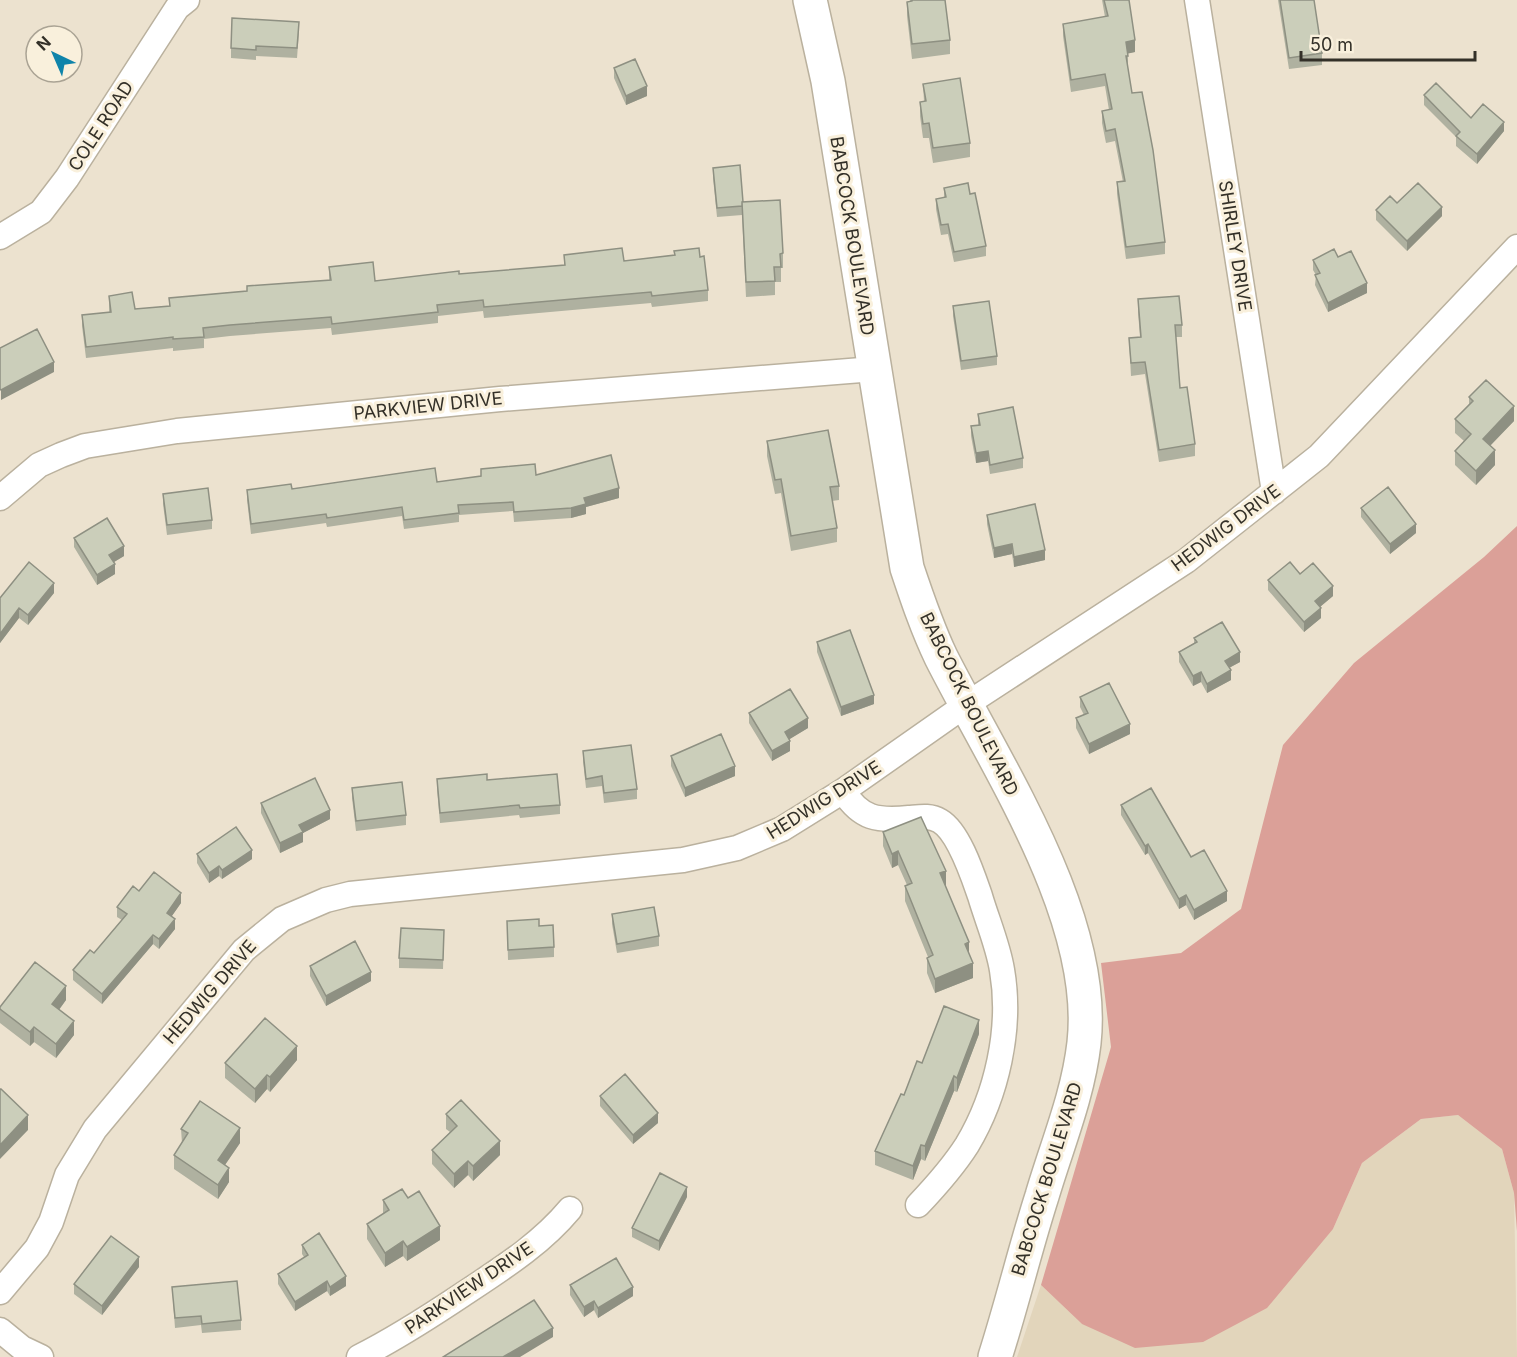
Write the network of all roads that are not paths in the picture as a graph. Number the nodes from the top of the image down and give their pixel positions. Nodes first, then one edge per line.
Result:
1 (187, 0) edge
2 (810, 0) edge
3 (1197, 0) edge
4 (0, 237) edge
5 (1517, 247) edge
6 (874, 369) junction
7 (1274, 492) junction
8 (0, 498) edge
9 (967, 704) junction
10 (843, 791) junction
11 (918, 1205) dead end
12 (570, 1209) dead end
13 (0, 1292) edge
14 (0, 1330) edge
15 (41, 1357) edge
16 (359, 1357) edge
17 (994, 1357) edge

1 - 4 street, COLE ROAD
2 - 6 main road, BABCOCK BOULEVARD
3 - 7 street, SHIRLEY DRIVE
5 - 7 street, HEDWIG DRIVE
6 - 8 street, PARKVIEW DRIVE
6 - 9 main road, BABCOCK BOULEVARD
7 - 9 street, HEDWIG DRIVE
9 - 10 street, HEDWIG DRIVE
9 - 17 main road, BABCOCK BOULEVARD
10 - 11 street
10 - 13 street, HEDWIG DRIVE
12 - 16 street, PARKVIEW DRIVE
14 - 15 street

